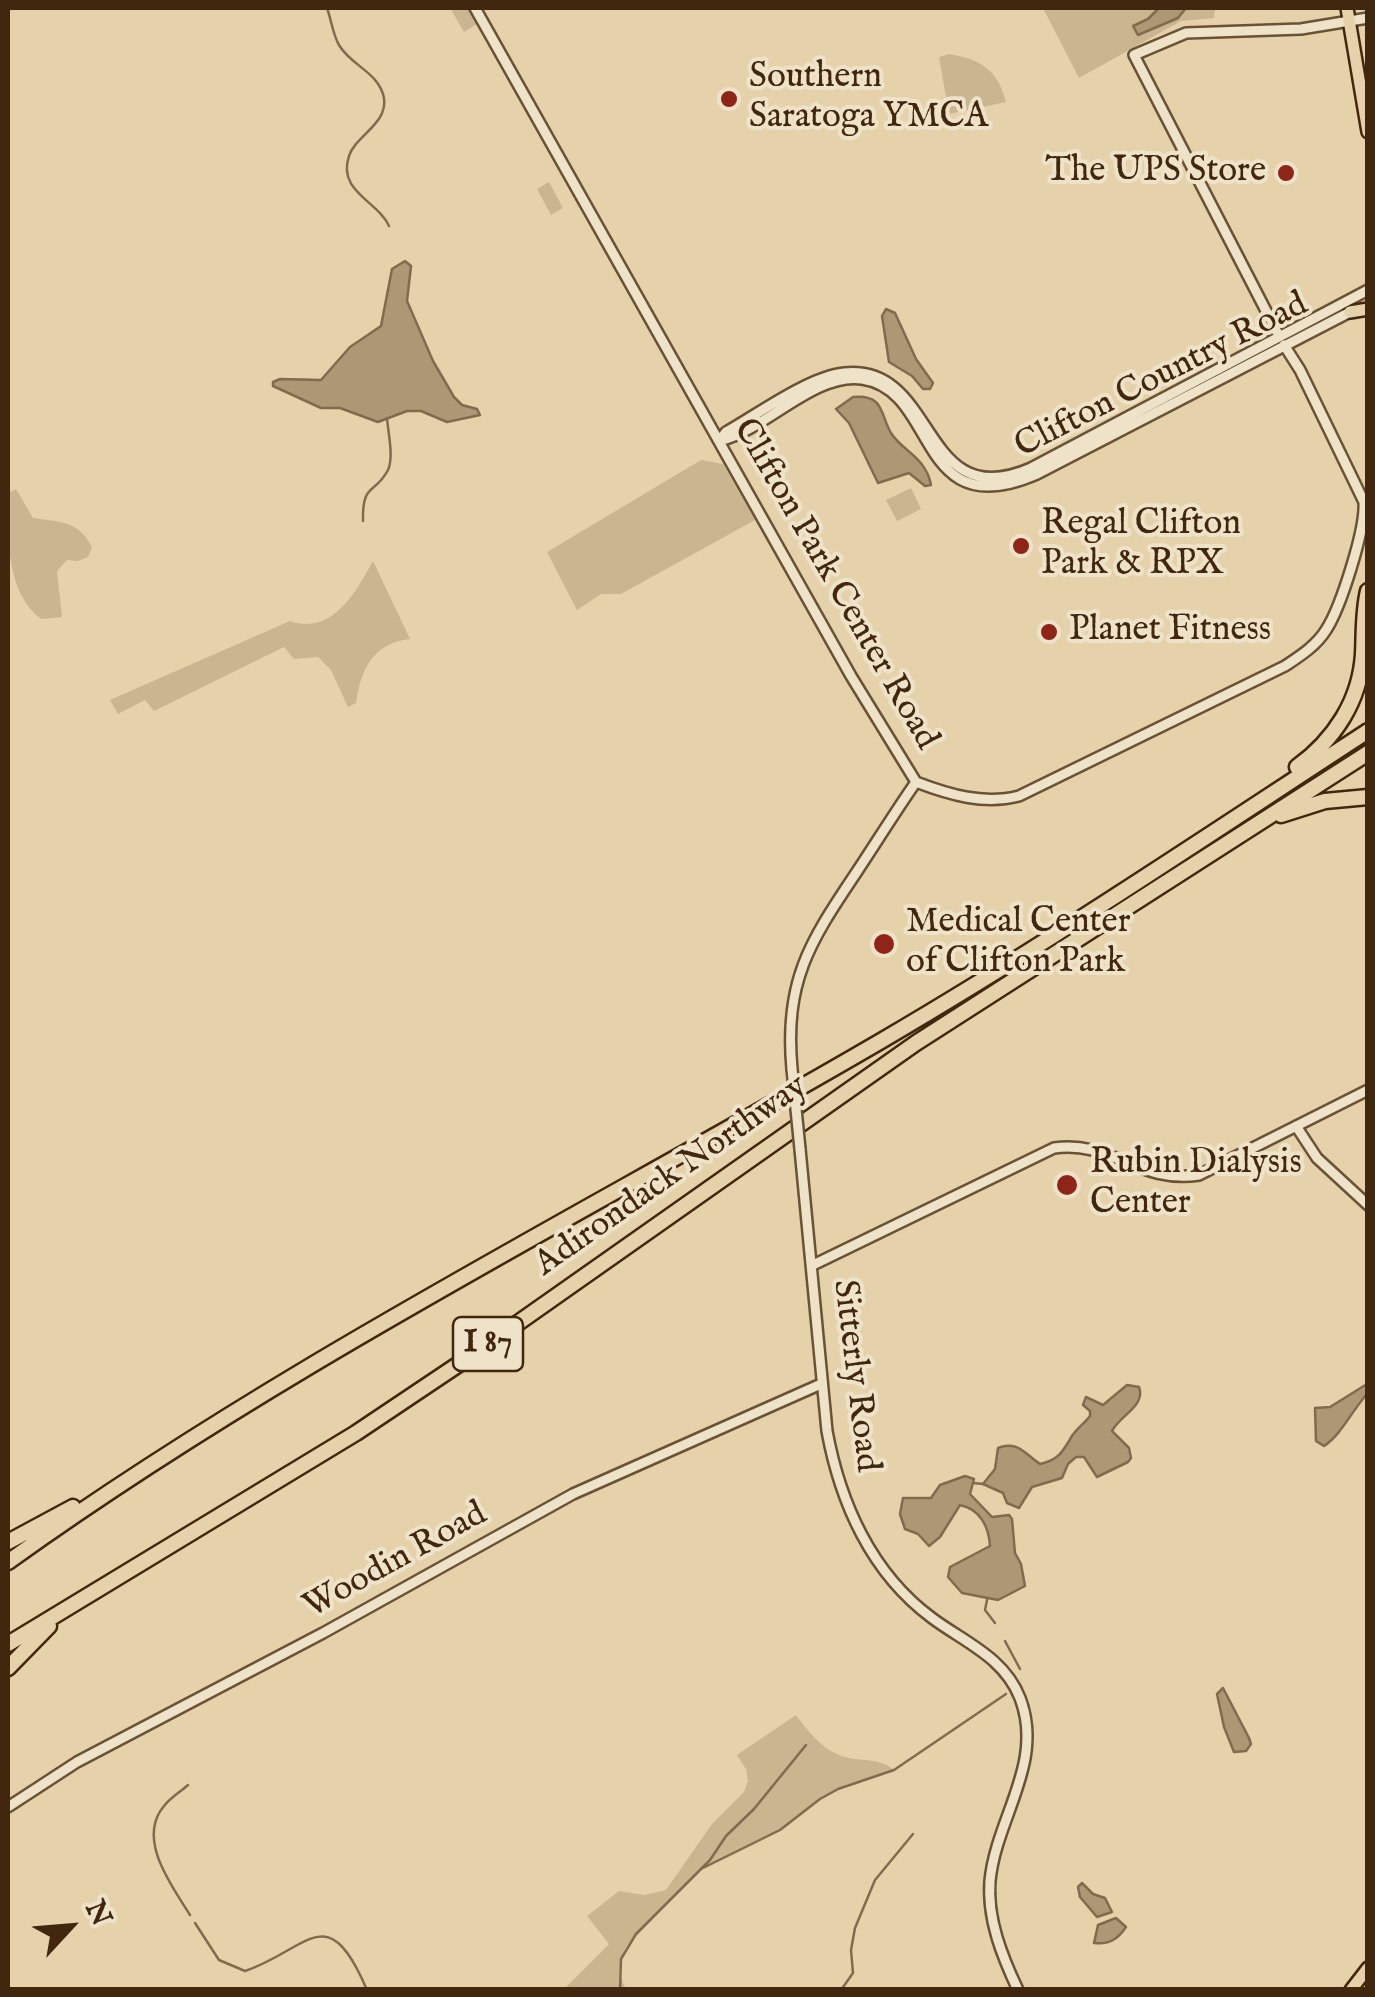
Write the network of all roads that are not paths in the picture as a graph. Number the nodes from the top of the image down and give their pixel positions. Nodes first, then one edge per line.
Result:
1 (476, 8) edge
2 (1348, 8) edge
3 (1368, 18) edge
4 (1350, 22) junction
5 (1367, 125) edge
6 (1368, 290) edge
7 (1368, 306) edge
8 (1350, 312) joint
9 (1302, 330) junction
10 (1282, 341) junction
11 (1300, 370) junction
12 (719, 441) junction
13 (1368, 591) edge
14 (1368, 731) edge
15 (1368, 753) edge
16 (916, 782) junction
17 (1368, 798) edge
18 (1255, 804) junction
19 (1253, 825) junction
20 (1368, 1090) edge
21 (1296, 1126) junction
22 (1368, 1204) edge
23 (812, 1265) junction
24 (821, 1384) junction
25 (130, 1475) junction
26 (8, 1542) edge
27 (8, 1562) edge
28 (74, 1603) junction
29 (8, 1644) edge
30 (8, 1668) edge
31 (8, 1807) edge
32 (1368, 1968) edge
33 (1018, 1990) edge
34 (1352, 1990) edge

1 - 12 street, Clifton Park Center Road
2 - 4 main road
3 - 4 street
4 - 5 main road
4 - 10 street, Clifton Park Center Road
6 - 9 street, Clifton Country Road
7 - 8 main road
8 - 9 street, Clifton Country Road
9 - 10 street, Clifton Country Road
9 - 11 street
10 - 11 street, Clifton Park Center Road
10 - 12 street, Clifton Country Road
11 - 16 street, Clifton Park Center Road
12 - 16 street, Clifton Park Center Road
13 - 18 highway
14 - 18 highway, Adirondack Northway / I 87
15 - 19 highway, Adirondack Northway / I 87
16 - 23 street, Sitterly Road, bridge
17 - 19 highway
18 - 25 highway, Adirondack Northway / I 87
19 - 28 highway, Adirondack Northway / I 87
20 - 21 street
21 - 22 street
21 - 23 street
23 - 24 street, Sitterly Road
24 - 31 street, Woodin Road
24 - 33 street, Sitterly Road
25 - 26 highway
25 - 27 highway, Adirondack Northway / I 87
28 - 29 highway, Adirondack Northway / I 87
28 - 30 highway
32 - 34 main road

